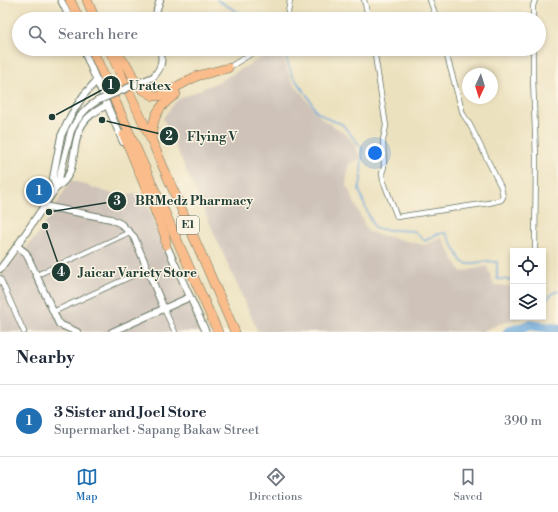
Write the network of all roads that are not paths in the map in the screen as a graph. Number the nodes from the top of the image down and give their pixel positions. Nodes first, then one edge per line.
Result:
1 (61, 0) edge
2 (70, 0) edge
3 (87, 0) edge
4 (160, 0) edge
5 (290, 0) edge
6 (364, 0) edge
7 (430, 0) edge
8 (535, 0) edge
9 (67, 12) edge
10 (76, 12) edge
11 (93, 12) edge
12 (157, 12) edge
13 (288, 12) edge
14 (367, 12) edge
15 (434, 12) edge
16 (533, 12) edge
17 (86, 56) edge
18 (95, 56) edge
19 (112, 56) edge
20 (119, 56) edge
21 (161, 56) edge
22 (248, 56) edge
23 (375, 56) edge
24 (447, 56) edge
25 (533, 56) edge
26 (228, 68) junction
27 (97, 80) junction
28 (107, 105) junction
29 (119, 111) junction
30 (151, 140) junction
31 (56, 188) junction
32 (44, 206) junction
33 (130, 232) junction
34 (166, 245) junction
35 (17, 246) junction
36 (535, 248) edge
37 (0, 269) edge
38 (147, 269) junction
39 (37, 274) junction
40 (0, 278) edge
41 (190, 297) junction
42 (164, 309) junction
43 (53, 312) junction
44 (24, 332) edge
45 (77, 332) edge
46 (112, 332) edge
47 (175, 332) edge
48 (206, 332) edge
49 (218, 332) edge
50 (236, 332) edge

1 - 9 street
2 - 10 highway
3 - 11 highway
4 - 12 street
5 - 13 street
6 - 14 street
7 - 15 street
8 - 16 street
17 - 27 street
18 - 29 highway, E1
19 - 30 highway, E1
20 - 26 highway
21 - 31 street, bridge
22 - 26 street
23 - 24 street
25 - 36 street
26 - 30 highway
27 - 28 street
27 - 31 street
28 - 31 street
28 - 34 street
29 - 34 highway
29 - 49 highway, E1
30 - 50 highway, E1
31 - 32 street
32 - 33 street
32 - 35 street
33 - 38 street
33 - 39 street
34 - 41 street
35 - 37 street
35 - 39 street
38 - 42 street
38 - 43 street
39 - 43 street
40 - 44 street
41 - 42 street
41 - 48 street
42 - 46 street
42 - 47 street
43 - 45 street

